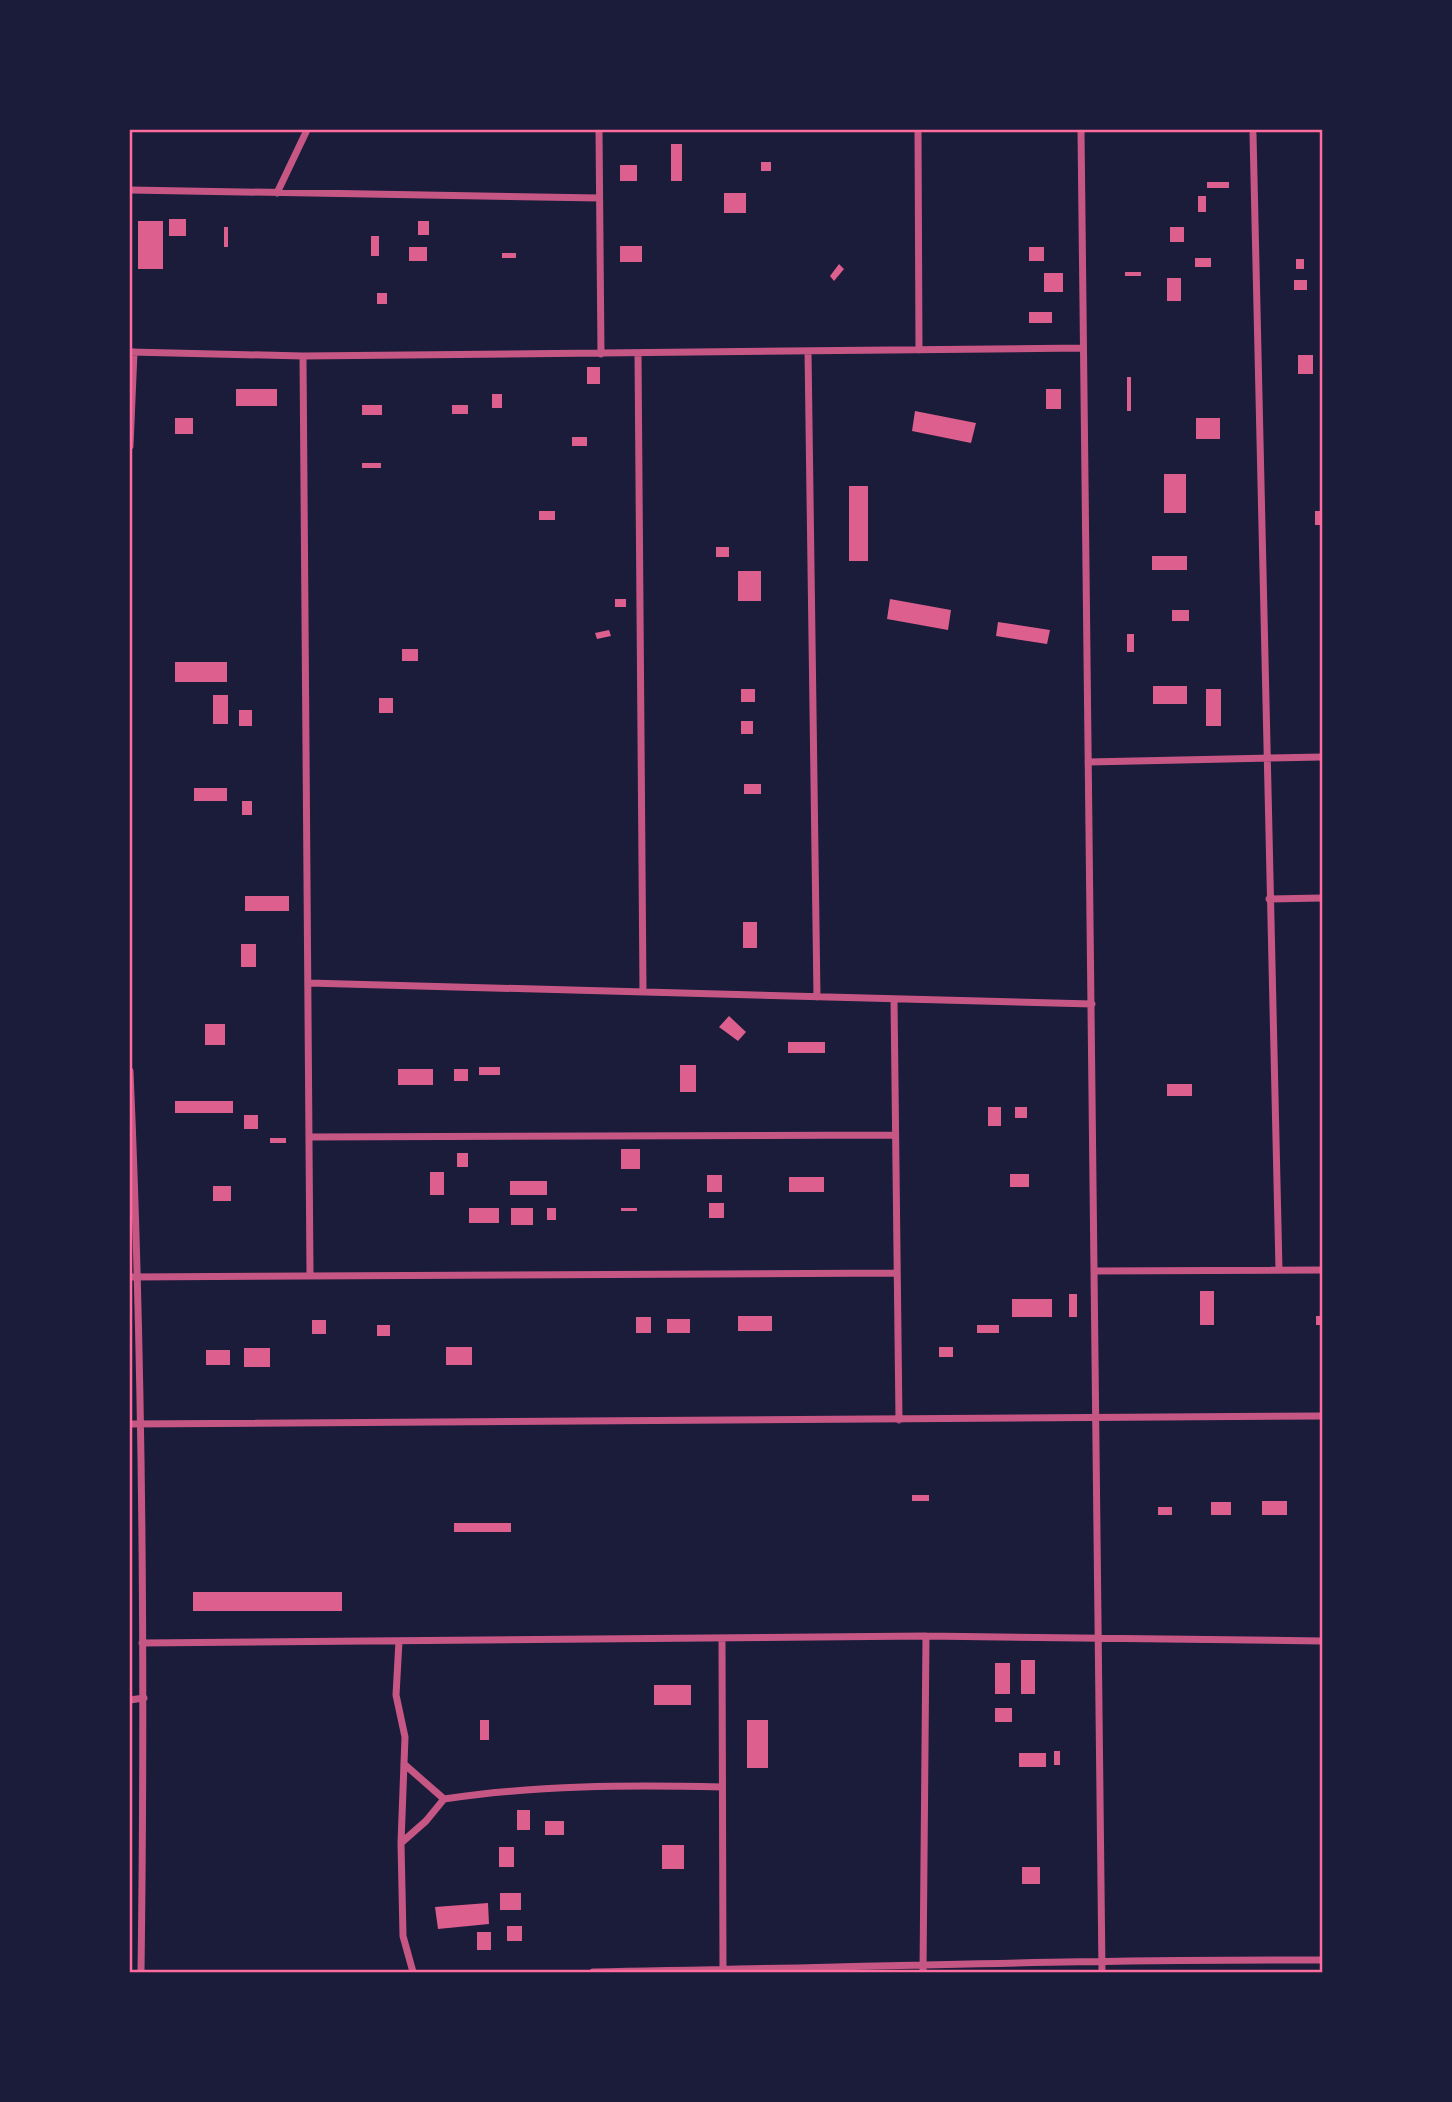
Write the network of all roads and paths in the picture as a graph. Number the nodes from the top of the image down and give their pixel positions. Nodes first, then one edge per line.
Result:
1 (307, 130) edge
2 (598, 130) edge
3 (918, 130) edge
4 (1081, 130) edge
5 (1253, 134) dead end
6 (130, 190) edge
7 (277, 193) junction
8 (599, 198) junction
9 (1083, 348) junction
10 (919, 350) junction
11 (808, 351) junction
12 (132, 352) edge
13 (600, 354) junction
14 (638, 354) junction
15 (303, 356) junction
16 (130, 446) edge
17 (1322, 757) edge
18 (1266, 759) junction
19 (1088, 762) junction
20 (1322, 898) edge
21 (1269, 899) junction
22 (308, 983) junction
23 (643, 992) junction
24 (817, 996) junction
25 (894, 999) junction
26 (1092, 1004) junction
27 (130, 1070) edge
28 (895, 1135) junction
29 (309, 1137) junction
30 (1279, 1270) junction
31 (1322, 1270) edge
32 (1095, 1271) junction
33 (897, 1273) junction
34 (310, 1274) junction
35 (130, 1277) edge
36 (139, 1277) junction
37 (1322, 1416) edge
38 (1097, 1418) junction
39 (899, 1420) junction
40 (130, 1424) edge
41 (139, 1424) junction
42 (926, 1636) junction
43 (722, 1638) junction
44 (1099, 1638) junction
45 (399, 1641) junction
46 (1322, 1641) edge
47 (142, 1643) junction
48 (144, 1698) junction
49 (130, 1700) edge
50 (404, 1764) junction
51 (722, 1787) junction
52 (444, 1799) junction
53 (401, 1843) junction
54 (1102, 1959) junction
55 (1322, 1960) edge
56 (923, 1970) edge
57 (723, 1971) edge
58 (141, 1972) edge
59 (413, 1972) edge
60 (593, 1972) edge
61 (1102, 1972) edge

1 - 7 street
2 - 8 street
3 - 10 street
4 - 9 street
5 - 18 street
6 - 7 street
7 - 8 street
8 - 13 street
9 - 10 street
9 - 19 street
10 - 11 street
11 - 14 street
11 - 24 street
12 - 15 street
12 - 16 street
13 - 14 street
13 - 15 street
14 - 23 street
15 - 22 street
17 - 18 street
18 - 19 street
18 - 21 street
19 - 26 street
20 - 21 street
21 - 30 street
22 - 23 street
22 - 29 street
23 - 24 street
24 - 25 street
25 - 26 street
25 - 28 street
26 - 32 street
27 - 36 street
28 - 29 street
28 - 33 street
29 - 34 street
30 - 31 street
30 - 32 street
32 - 38 street
33 - 34 street
33 - 39 street
34 - 36 street
35 - 36 street
36 - 41 street
37 - 38 street
38 - 39 street
38 - 44 street
39 - 41 street
40 - 41 street
41 - 47 street
42 - 43 street
42 - 44 street
42 - 56 street
43 - 45 street
43 - 51 street
44 - 46 street
44 - 54 street
45 - 47 street
45 - 50 street
47 - 48 street
48 - 49 street
48 - 58 street
50 - 52 street
50 - 53 street
51 - 52 street
51 - 57 street
52 - 53 street
53 - 59 street
54 - 55 street
54 - 56 street
54 - 61 street
56 - 57 street
57 - 60 street

